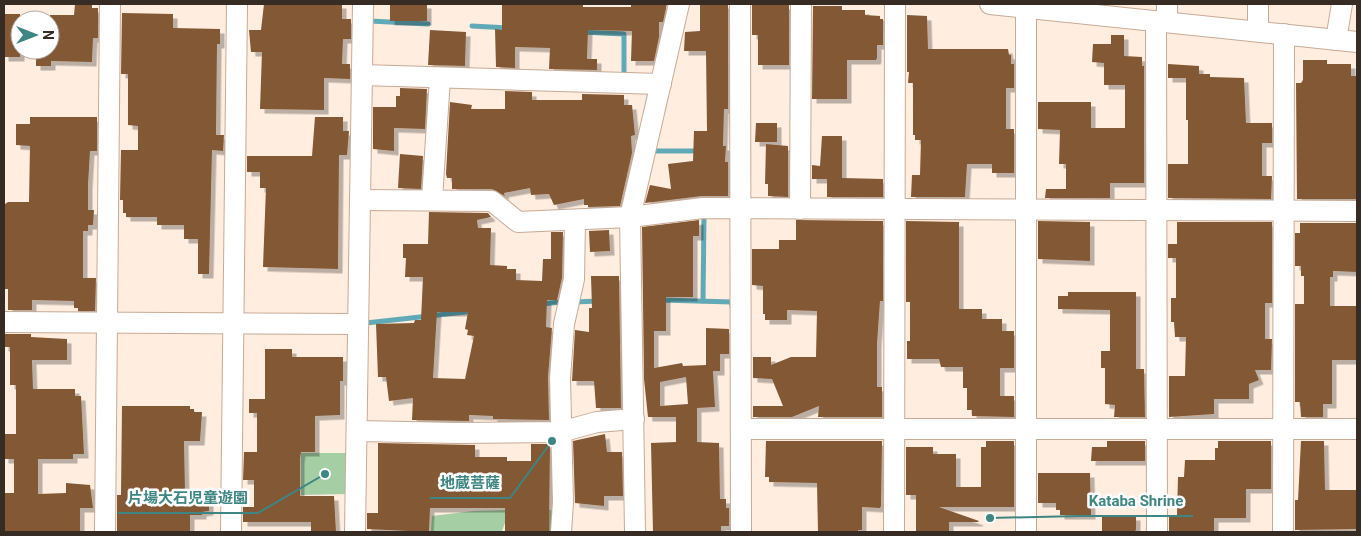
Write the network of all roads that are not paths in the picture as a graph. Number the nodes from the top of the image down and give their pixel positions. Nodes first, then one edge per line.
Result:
1 (110, 4) edge
2 (236, 4) edge
3 (363, 4) edge
4 (679, 4) edge
5 (740, 4) edge
6 (801, 4) edge
7 (895, 4) edge
8 (990, 4) edge
9 (1258, 4) edge
10 (1342, 4) edge
11 (1026, 6) edge
12 (1163, 15) edge
13 (1258, 31) junction
14 (1284, 34) junction
15 (1336, 40) junction
16 (1357, 42) edge
17 (362, 75) junction
18 (440, 78) junction
19 (661, 84) junction
20 (432, 199) junction
21 (360, 200) junction
22 (739, 209) junction
23 (800, 209) junction
24 (894, 210) junction
25 (1026, 210) junction
26 (1155, 211) junction
27 (1284, 211) junction
28 (1357, 211) edge
29 (630, 218) junction
30 (575, 221) junction
31 (4, 322) edge
32 (107, 322) junction
33 (233, 323) junction
34 (358, 324) junction
35 (634, 419) junction
36 (741, 429) junction
37 (894, 429) junction
38 (1026, 429) junction
39 (1155, 429) junction
40 (1284, 430) junction
41 (1357, 430) edge
42 (356, 431) junction
43 (560, 432) junction
44 (105, 532) edge
45 (230, 532) edge
46 (355, 532) edge
47 (560, 532) edge
48 (635, 532) edge
49 (741, 532) edge
50 (894, 532) edge
51 (1026, 532) edge
52 (1157, 532) edge
53 (1283, 532) edge

1 - 32 street
2 - 33 street
3 - 17 street
4 - 19 street
5 - 22 street
6 - 23 street
7 - 24 street
8 - 11 street
9 - 13 street
10 - 15 street
11 - 12 street
11 - 25 street
12 - 13 street
12 - 26 street
13 - 14 street
14 - 15 street
14 - 27 street
15 - 16 street
17 - 18 street
17 - 21 street
18 - 19 street
18 - 20 street
19 - 29 street
20 - 21 street
20 - 30 street
21 - 34 street
22 - 23 street
22 - 29 street
22 - 36 street
23 - 24 street
24 - 25 street
24 - 37 street
25 - 26 street
25 - 38 street
26 - 27 street
26 - 39 street
27 - 28 street
27 - 40 street
29 - 30 street
29 - 35 street
30 - 43 street
31 - 32 street
32 - 33 street
32 - 44 street
33 - 34 street
33 - 45 street
34 - 42 street
35 - 43 street
35 - 48 street
36 - 37 street
36 - 49 street
37 - 38 street
37 - 50 street
38 - 39 street
38 - 51 street
39 - 40 street
39 - 52 street
40 - 41 street
40 - 53 street
42 - 43 street
42 - 46 street
43 - 47 street

